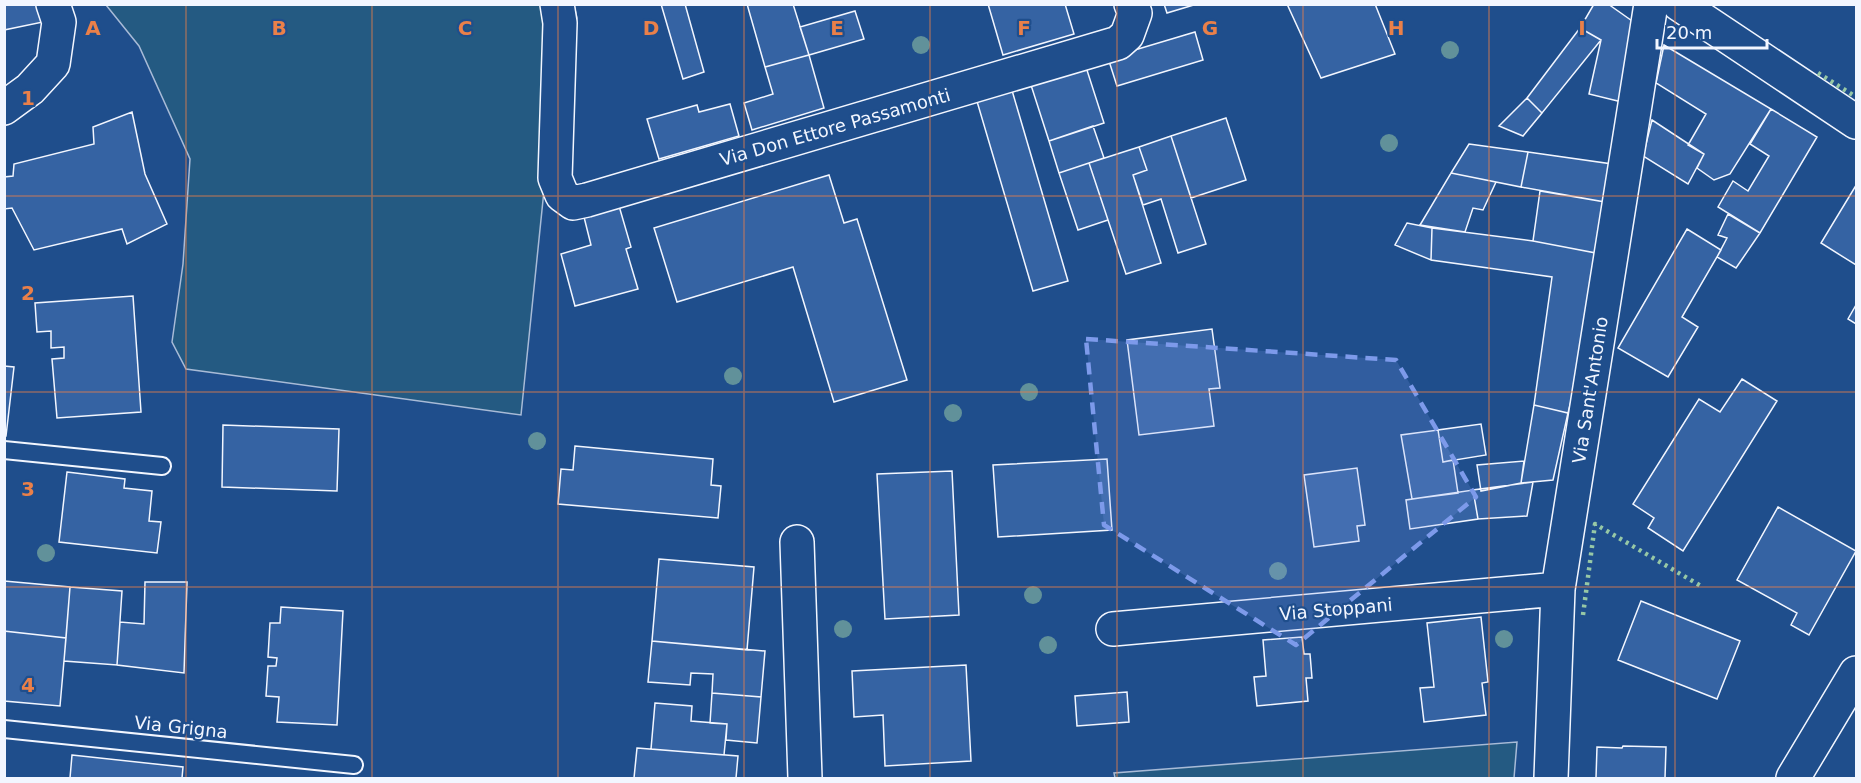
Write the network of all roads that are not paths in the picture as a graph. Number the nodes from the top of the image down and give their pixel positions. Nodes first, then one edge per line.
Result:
1 (53, 4) edge
2 (556, 4) edge
3 (1131, 4) edge
4 (1651, 4) edge
5 (1679, 4) edge
6 (4, 108) edge
7 (1857, 122) edge
8 (4, 450) edge
9 (162, 466) dead end
10 (796, 542) dead end
11 (1558, 589) junction
12 (1113, 629) dead end
13 (1857, 673) edge
14 (4, 729) edge
15 (354, 765) dead end
16 (805, 778) edge
17 (1551, 778) edge
18 (1793, 778) edge

1 - 6 street
2 - 3 street, Via Don Ettore Passamonti
4 - 11 street, Via Sant'Antonio
5 - 7 street
8 - 9 lane
10 - 16 street
11 - 12 street, Via Stoppani
11 - 17 street, Via Sant'Antonio
13 - 18 street
14 - 15 lane, Via Grigna

